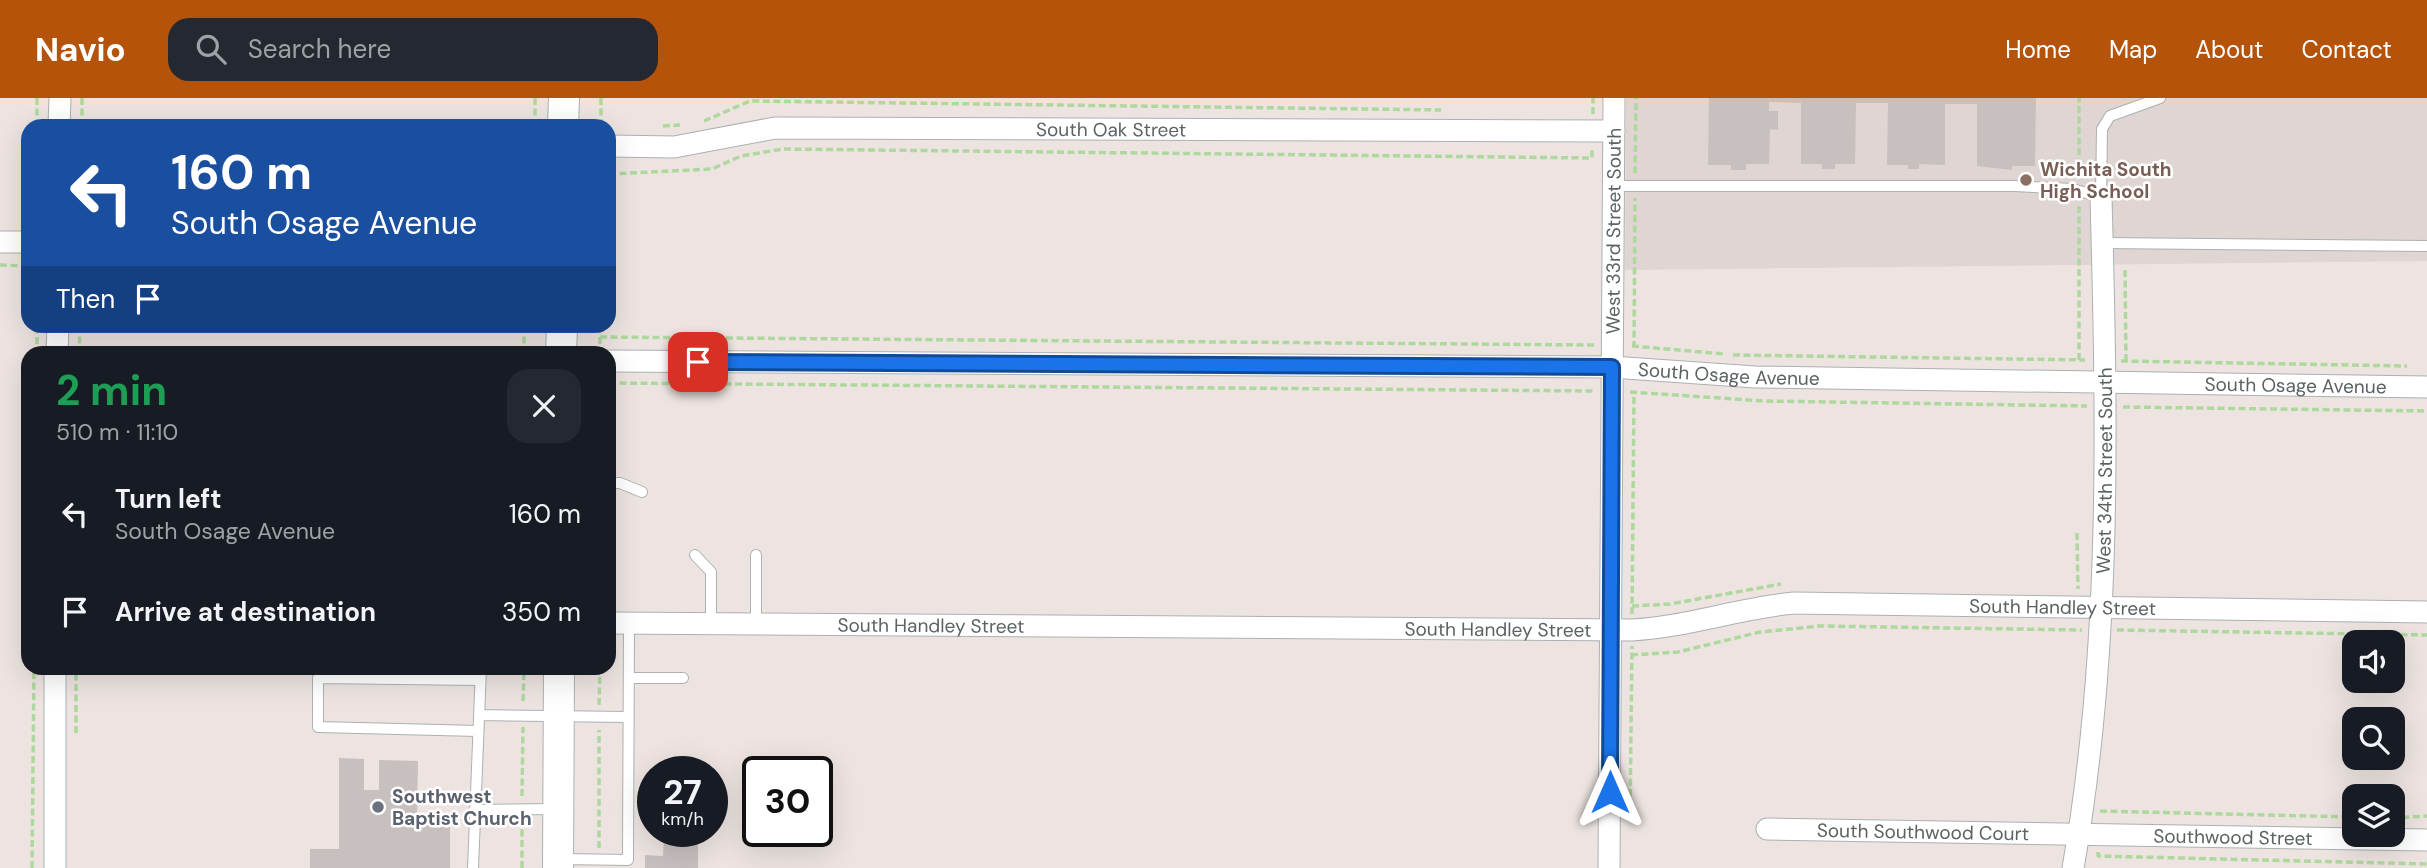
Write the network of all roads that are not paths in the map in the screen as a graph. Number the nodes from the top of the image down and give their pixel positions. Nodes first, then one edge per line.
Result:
1 (60, 98) edge
2 (564, 98) edge
3 (1614, 98) edge
4 (2160, 98) edge
5 (59, 119) edge
6 (563, 119) edge
7 (1603, 131) junction
8 (616, 146) edge
9 (1614, 186) junction
10 (2101, 197) junction
11 (0, 242) edge
12 (21, 242) edge
13 (2102, 243) junction
14 (2427, 246) edge
15 (616, 361) edge
16 (1612, 367) junction
17 (2104, 370) junction
18 (2427, 387) edge
19 (616, 483) edge
20 (642, 492) dead end
21 (695, 555) dead end
22 (756, 555) dead end
23 (2100, 607) junction
24 (2427, 612) edge
25 (619, 623) edge
26 (755, 623) junction
27 (711, 624) junction
28 (1621, 630) junction
29 (55, 675) edge
30 (440, 675) edge
31 (481, 675) edge
32 (559, 675) edge
33 (629, 678) junction
34 (683, 678) dead end
35 (478, 715) junction
36 (559, 716) junction
37 (628, 717) junction
38 (478, 731) junction
39 (558, 809) junction
40 (474, 810) junction
41 (1767, 830) dead end
42 (2079, 833) junction
43 (2427, 840) edge
44 (558, 864) edge
45 (55, 868) edge
46 (473, 868) edge
47 (1609, 868) edge
48 (2073, 868) edge

1 - 5 street
2 - 6 street
3 - 7 street, West 33rd Street South
4 - 10 lane
7 - 8 street, South Oak Street
7 - 9 street, West 33rd Street South
9 - 10 lane
9 - 16 street, West 33rd Street South
10 - 13 street, West 34th Street South
11 - 12 street
13 - 14 lane
13 - 17 street, West 34th Street South
15 - 16 street, South Osage Avenue
16 - 17 street, South Osage Avenue
16 - 28 street, West 33rd Street South
17 - 18 street, South Osage Avenue
17 - 23 street, West 34th Street South
19 - 20 lane
21 - 27 lane
22 - 26 lane
23 - 24 street, South Handley Street
23 - 28 street, South Handley Street
23 - 42 street, West 34th Street South
25 - 27 street, South Handley Street
25 - 33 lane
26 - 27 street, South Handley Street
26 - 28 street, South Handley Street
28 - 47 street, West 33rd Street South
29 - 45 street
30 - 38 lane
31 - 35 lane
32 - 36 street
33 - 34 lane
33 - 37 lane
35 - 36 lane
35 - 38 lane
36 - 37 lane
36 - 39 street
37 - 44 lane
38 - 40 lane
39 - 40 lane
39 - 44 street
40 - 46 lane
41 - 42 street, South Southwood Court
42 - 43 street, Southwood Street
42 - 48 street, West 34th Street South

